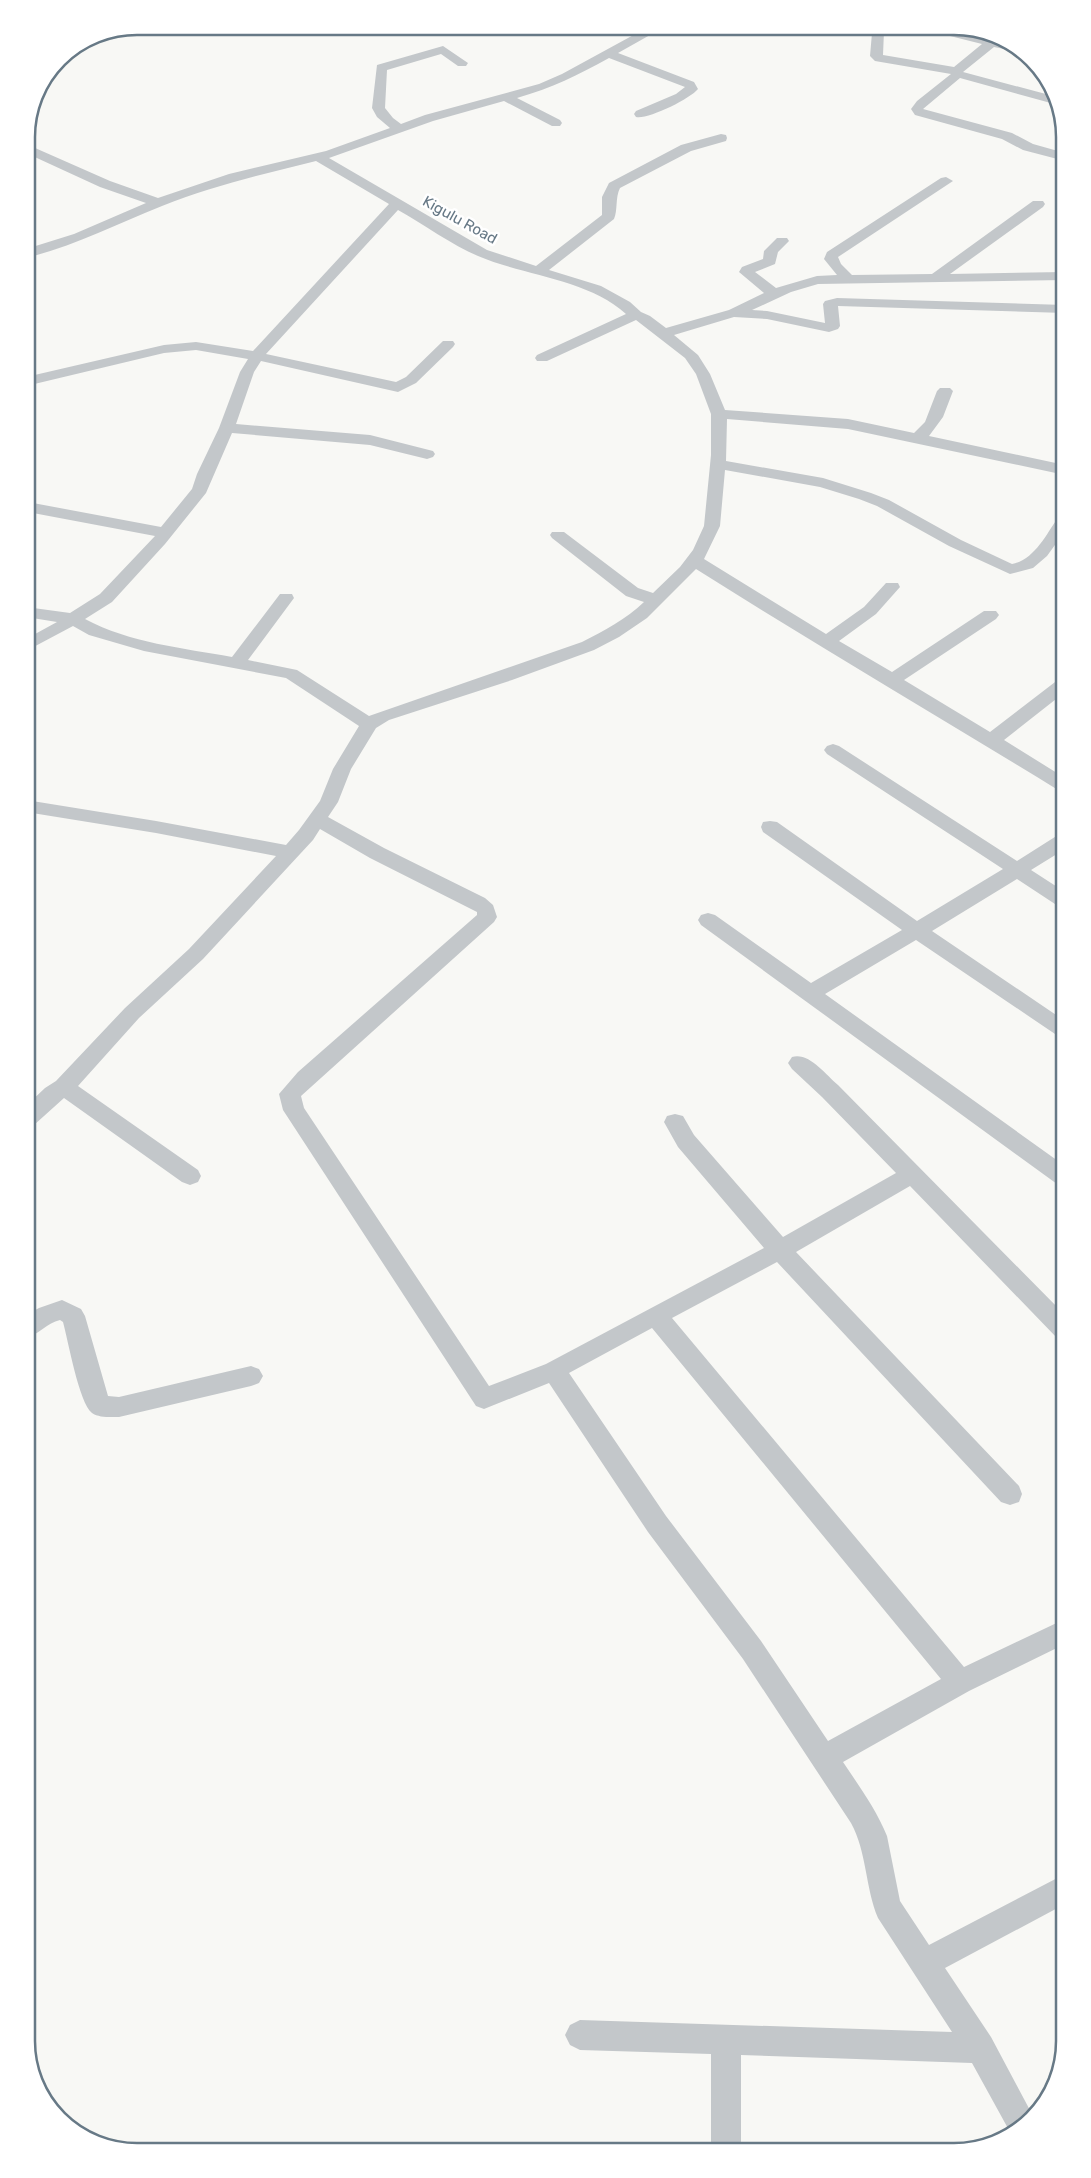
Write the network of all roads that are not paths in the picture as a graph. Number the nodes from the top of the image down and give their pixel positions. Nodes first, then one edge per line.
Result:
1 (643, 35) edge
2 (878, 35) edge
3 (967, 36) edge
4 (990, 42) edge
5 (992, 42) edge
6 (608, 53) junction
7 (462, 62) dead end
8 (957, 73) junction
9 (504, 98) junction
10 (1048, 98) edge
11 (640, 114) dead end
12 (556, 123) dead end
13 (400, 129) junction
14 (721, 138) dead end
15 (35, 152) edge
16 (1056, 155) edge
17 (318, 157) junction
18 (946, 181) dead end
19 (158, 203) junction
20 (397, 203) junction
21 (1038, 204) dead end
22 (782, 241) dead end
23 (35, 251) edge
24 (538, 271) junction
25 (1056, 276) edge
26 (847, 278) junction
27 (935, 278) junction
28 (774, 294) junction
29 (1056, 309) edge
30 (733, 313) junction
31 (636, 314) junction
32 (665, 333) junction
33 (448, 344) dead end
34 (258, 356) junction
35 (542, 358) dead end
36 (35, 380) edge
37 (945, 390) dead end
38 (719, 414) junction
39 (227, 428) junction
40 (917, 438) junction
41 (427, 454) dead end
42 (718, 464) junction
43 (1056, 468) edge
44 (35, 508) edge
45 (1056, 531) edge
46 (165, 533) junction
47 (558, 535) dead end
48 (694, 560) junction
49 (892, 587) dead end
50 (286, 598) dead end
51 (656, 600) junction
52 (35, 613) edge
53 (990, 615) dead end
54 (73, 619) junction
55 (35, 641) edge
56 (826, 642) junction
57 (238, 662) junction
58 (892, 680) junction
59 (1056, 690) edge
60 (369, 724) junction
61 (991, 741) junction
62 (833, 750) dead end
63 (1056, 781) edge
64 (35, 807) edge
65 (317, 819) junction
66 (770, 826) dead end
67 (1056, 846) edge
68 (290, 852) junction
69 (1017, 871) junction
70 (1056, 895) edge
71 (708, 920) dead end
72 (917, 931) junction
73 (810, 993) junction
74 (1056, 1025) edge
75 (799, 1063) dead end
76 (64, 1087) junction
77 (35, 1111) edge
78 (675, 1122) dead end
79 (1056, 1171) edge
80 (911, 1175) junction
81 (190, 1176) dead end
82 (780, 1250) junction
83 (656, 1316) junction
84 (35, 1320) edge
85 (1056, 1322) edge
86 (554, 1371) junction
87 (251, 1376) dead end
88 (1010, 1494) dead end
89 (1056, 1636) edge
90 (960, 1682) junction
91 (824, 1758) junction
92 (1056, 1893) edge
93 (925, 1963) junction
94 (580, 2035) dead end
95 (726, 2040) junction
96 (980, 2048) junction
97 (1019, 2119) edge
98 (726, 2143) edge

1 - 6 street
2 - 8 street
3 - 4 street
5 - 8 street
6 - 9 street
6 - 11 street
7 - 13 street
8 - 10 street
8 - 16 street
9 - 12 street
9 - 13 street
13 - 17 street
14 - 24 street
15 - 19 street
17 - 19 street
17 - 20 street, Kigulu Road
18 - 26 street
19 - 23 street
20 - 24 street, Kigulu Road
20 - 34 street
21 - 27 street
22 - 28 street
24 - 31 street, Kigulu Road
25 - 27 street
26 - 27 street
26 - 28 street
28 - 30 street
29 - 30 street
30 - 32 street
31 - 32 street, Kigulu Road
31 - 35 street
32 - 38 street, Kigulu Road
33 - 34 street
34 - 36 street
34 - 39 street
37 - 40 street
38 - 40 street
38 - 42 street
39 - 41 street
39 - 46 street
40 - 43 street
42 - 45 street
42 - 48 street
44 - 46 street
46 - 54 street
47 - 51 street
48 - 51 street
48 - 56 street
49 - 56 street
50 - 57 street
51 - 60 street
52 - 54 street
53 - 58 street
54 - 55 street
54 - 57 street
56 - 58 street
57 - 60 street
58 - 61 street
59 - 61 street
60 - 65 street
61 - 63 street
62 - 69 street
64 - 68 street
65 - 68 street
65 - 86 street
66 - 72 street
67 - 69 street
68 - 76 street
69 - 70 street
69 - 72 street
71 - 73 street
72 - 73 street
72 - 74 street
73 - 79 street
75 - 80 street
76 - 77 street
76 - 81 street
78 - 82 street
80 - 82 street
80 - 85 street
82 - 83 street
82 - 88 street
83 - 86 street
83 - 90 street
84 - 87 street
86 - 91 street
89 - 90 street
90 - 91 street
91 - 93 street
92 - 93 street
93 - 96 street
94 - 95 street
95 - 96 street
95 - 98 street
96 - 97 street

